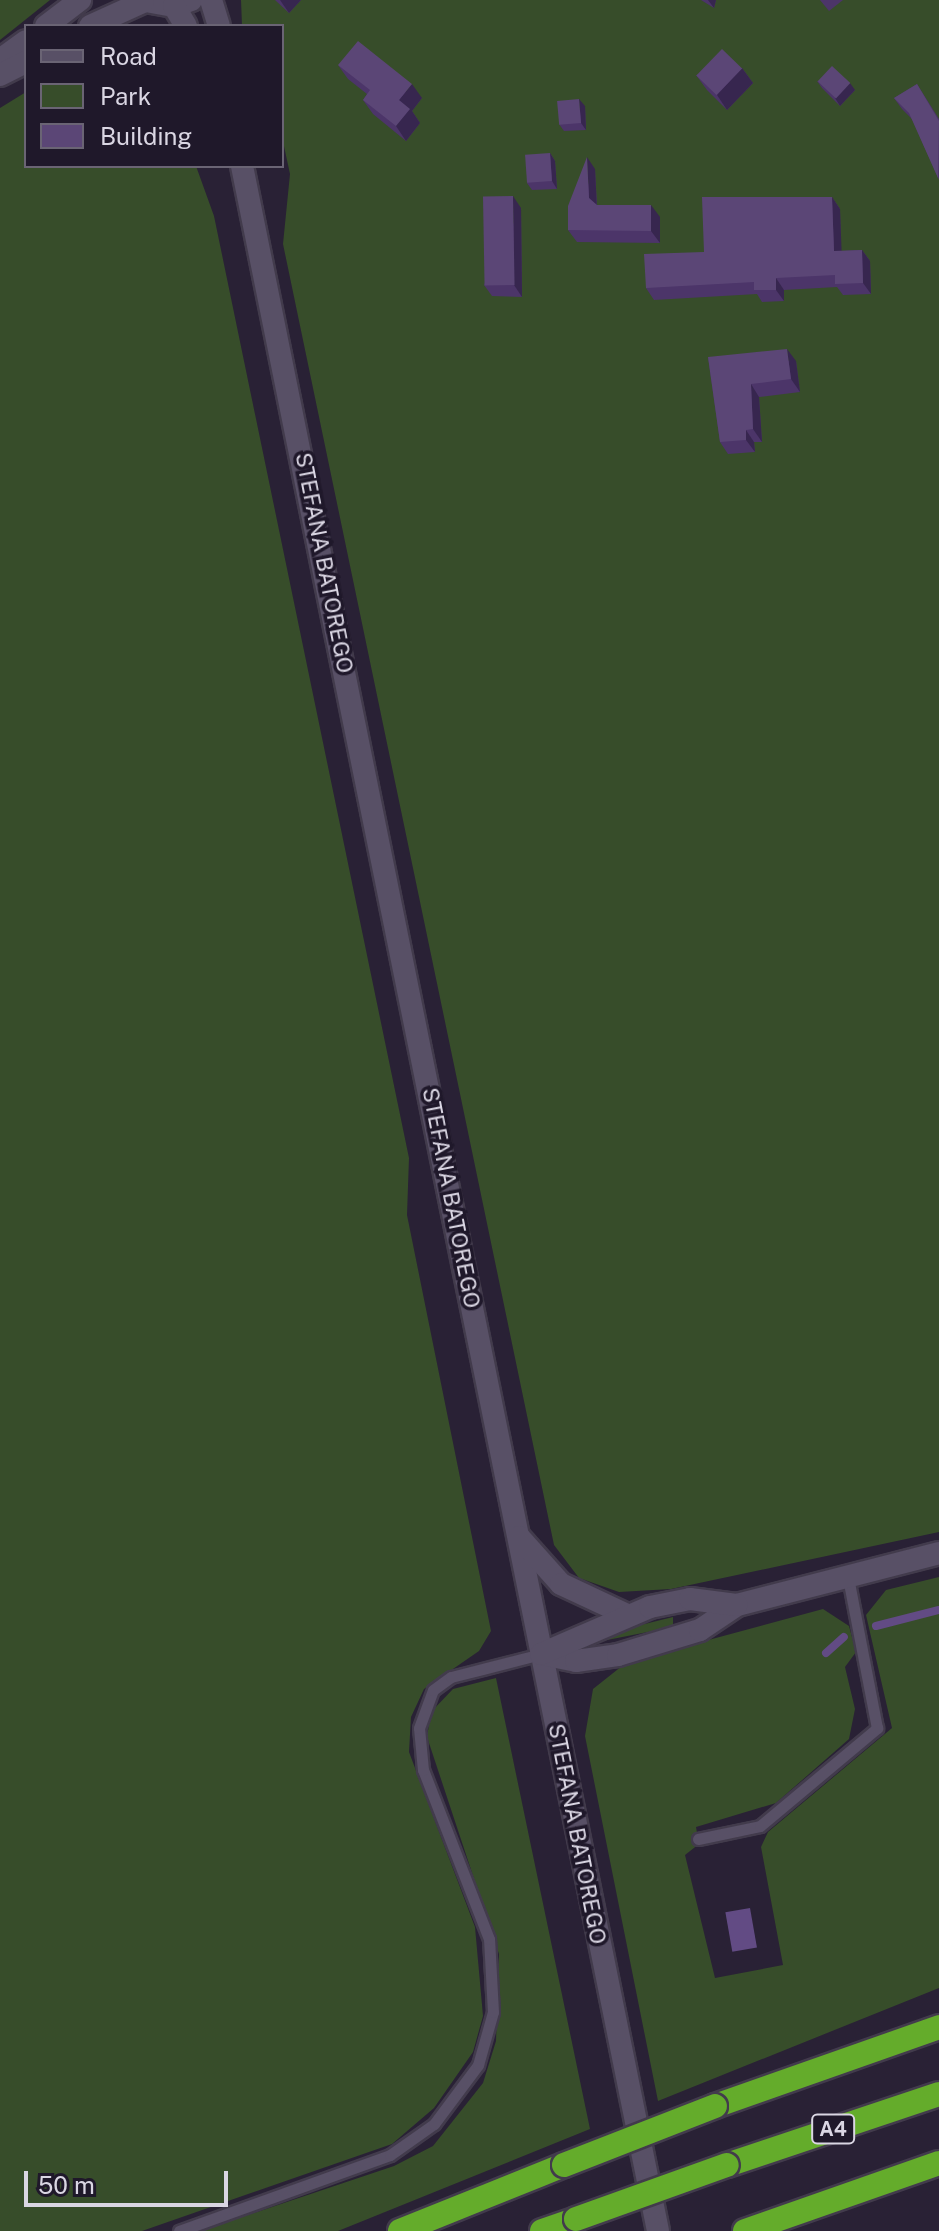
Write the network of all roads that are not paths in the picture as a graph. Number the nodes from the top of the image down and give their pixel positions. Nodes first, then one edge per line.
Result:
1 (80, 0) edge
2 (211, 0) edge
3 (141, 1) edge
4 (182, 3) edge
5 (49, 24) edge
6 (94, 24) edge
7 (186, 24) edge
8 (218, 24) edge
9 (24, 42) edge
10 (0, 60) edge
11 (24, 63) edge
12 (0, 75) edge
13 (242, 168) edge
14 (517, 1534) junction
15 (939, 1553) edge
16 (848, 1577) junction
17 (737, 1605) junction
18 (625, 1614) junction
19 (541, 1654) junction
20 (698, 1839) dead end
21 (939, 2027) edge
22 (939, 2094) edge
23 (939, 2163) edge
24 (179, 2231) edge
25 (400, 2231) edge
26 (542, 2231) edge
27 (658, 2231) edge
28 (745, 2231) edge

1 - 5 street
2 - 8 street
3 - 4 street
3 - 6 street
4 - 7 street
9 - 10 street
11 - 12 street
13 - 14 street, STEFANA BATOREGO
14 - 18 street
14 - 19 street, STEFANA BATOREGO
15 - 16 street
16 - 17 street
16 - 20 lane
17 - 18 street
17 - 19 street
18 - 19 street
19 - 24 lane
19 - 27 street, STEFANA BATOREGO
21 - 25 highway, bridge
22 - 26 highway, A4, bridge
23 - 28 highway

